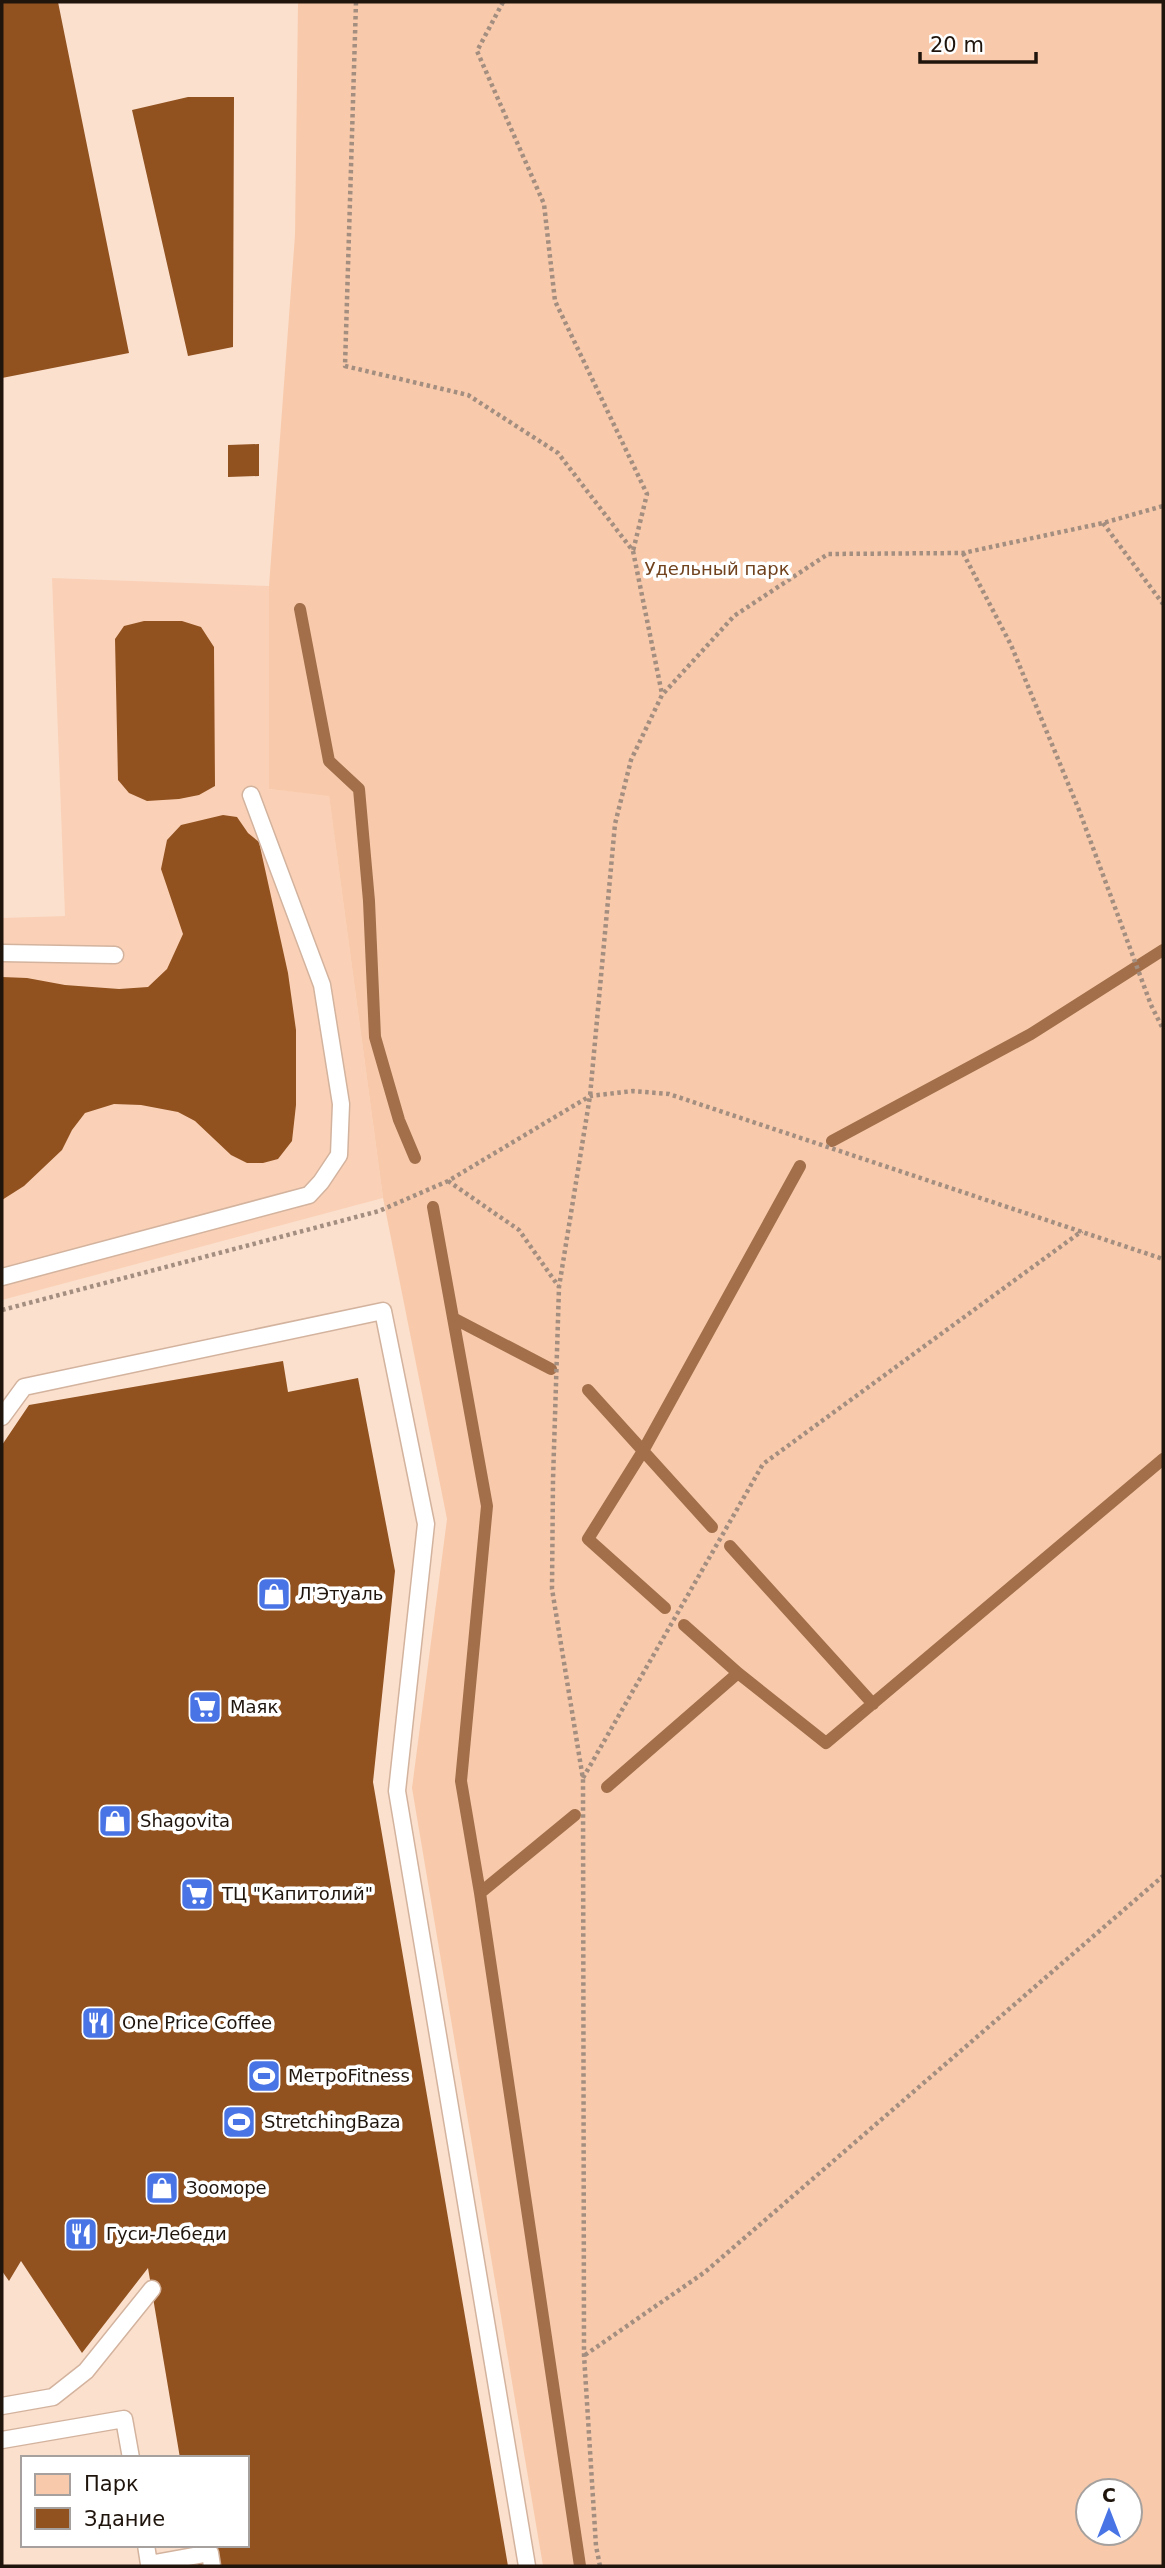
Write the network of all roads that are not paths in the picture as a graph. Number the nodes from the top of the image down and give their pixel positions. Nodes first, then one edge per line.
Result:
1 (251, 795) dead end
2 (2, 953) edge
3 (116, 955) dead end
4 (2, 1277) edge
5 (2, 1418) edge
6 (152, 2289) dead end
7 (2, 2406) edge
8 (2, 2440) edge
9 (131, 2456) edge
10 (146, 2547) edge
11 (212, 2566) edge
12 (527, 2566) edge

1 - 4 lane
2 - 3 lane
5 - 12 lane
6 - 7 lane
8 - 9 lane
10 - 11 lane

